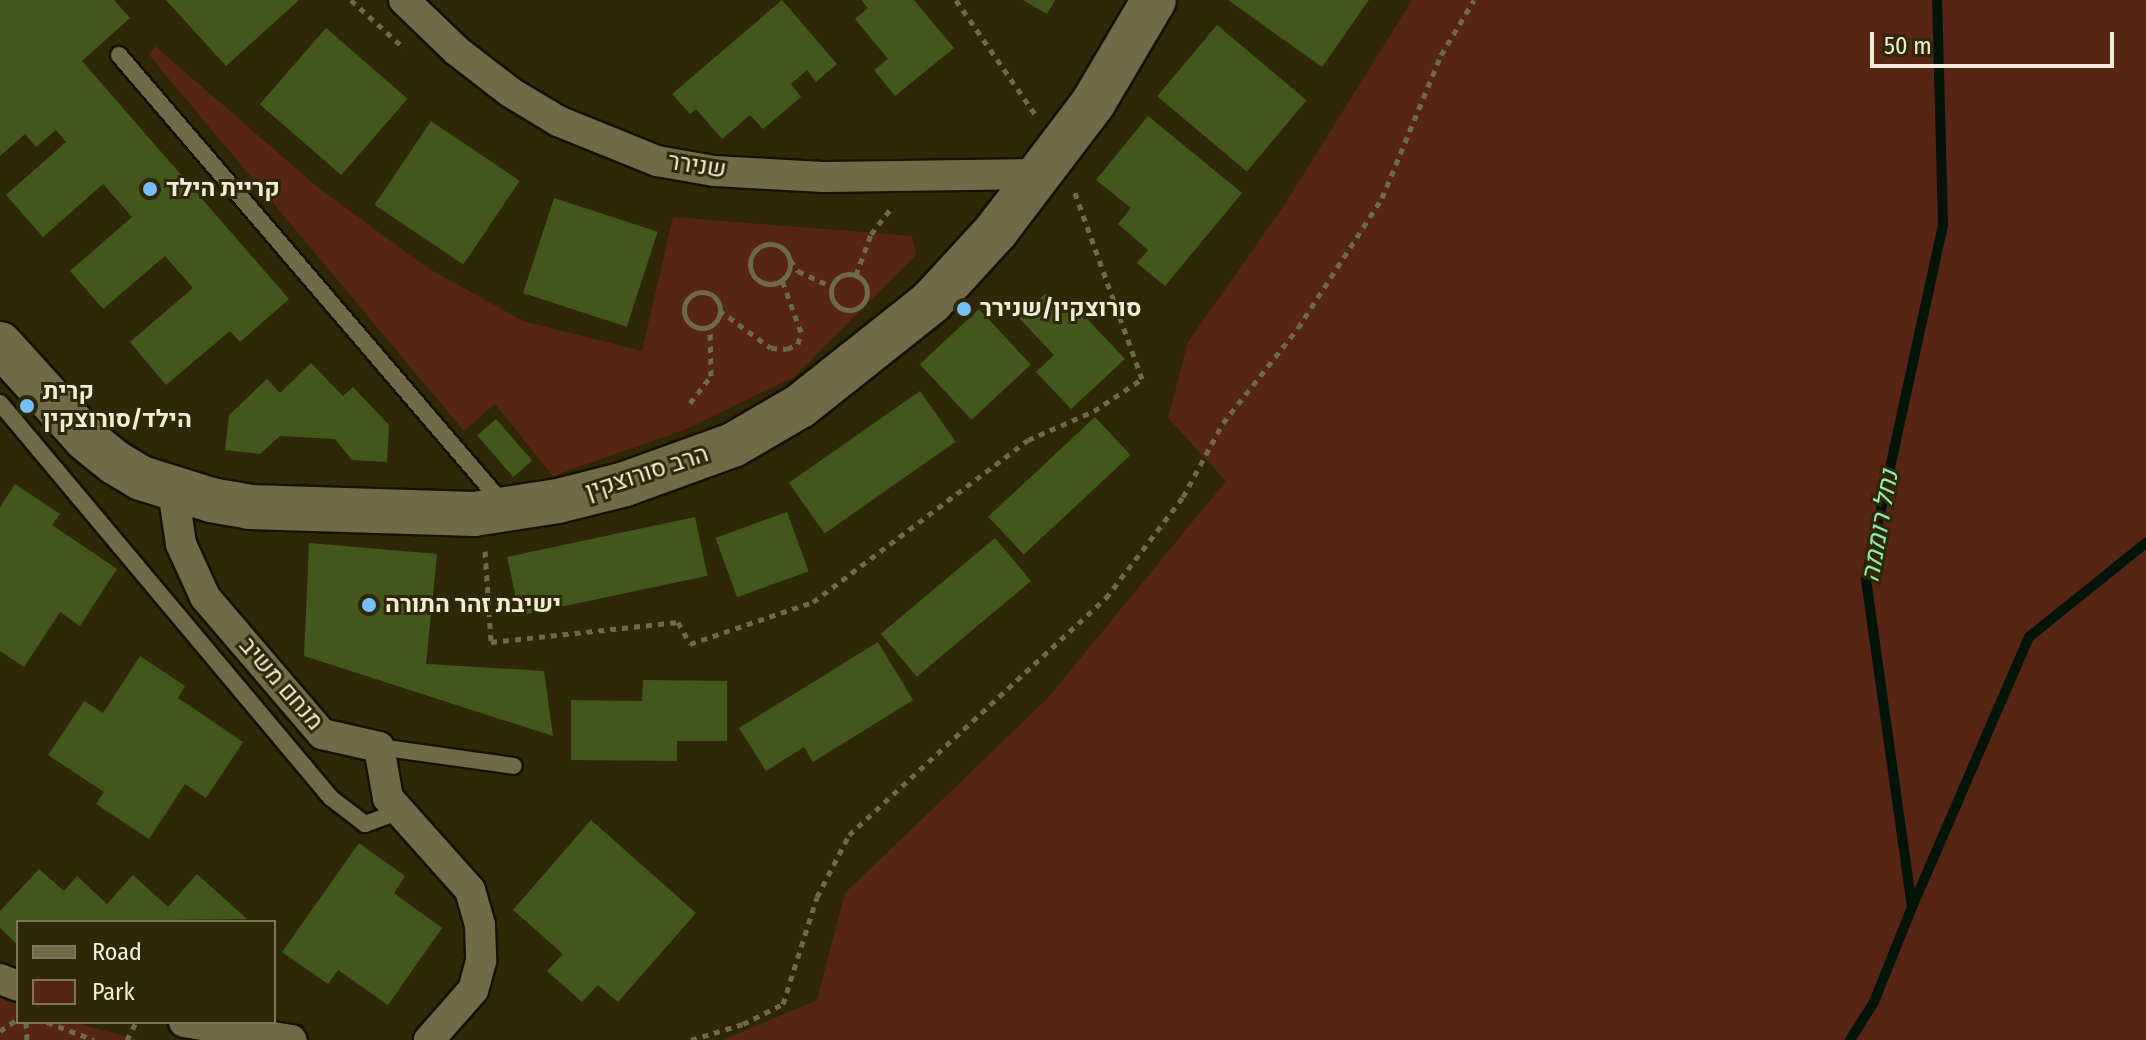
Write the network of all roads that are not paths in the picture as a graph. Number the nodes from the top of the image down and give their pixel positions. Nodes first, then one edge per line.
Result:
1 (404, 0) edge
2 (1154, 0) edge
3 (119, 55) dead end
4 (1049, 161) junction
5 (0, 344) edge
6 (0, 403) edge
7 (173, 490) junction
8 (496, 511) junction
9 (379, 747) junction
10 (514, 766) dead end
11 (400, 811) junction
12 (196, 1024) edge
13 (292, 1040) edge
14 (429, 1040) edge

1 - 4 street, שנירר
2 - 4 street, הרב סורוצקין
3 - 8 lane
4 - 8 street, הרב סורוצקין
5 - 7 street, הרב סורוצקין
6 - 11 lane
7 - 8 street, הרב סורוצקין
7 - 9 street, מנחם משיב
9 - 10 lane
9 - 11 street
11 - 14 street
12 - 13 street

